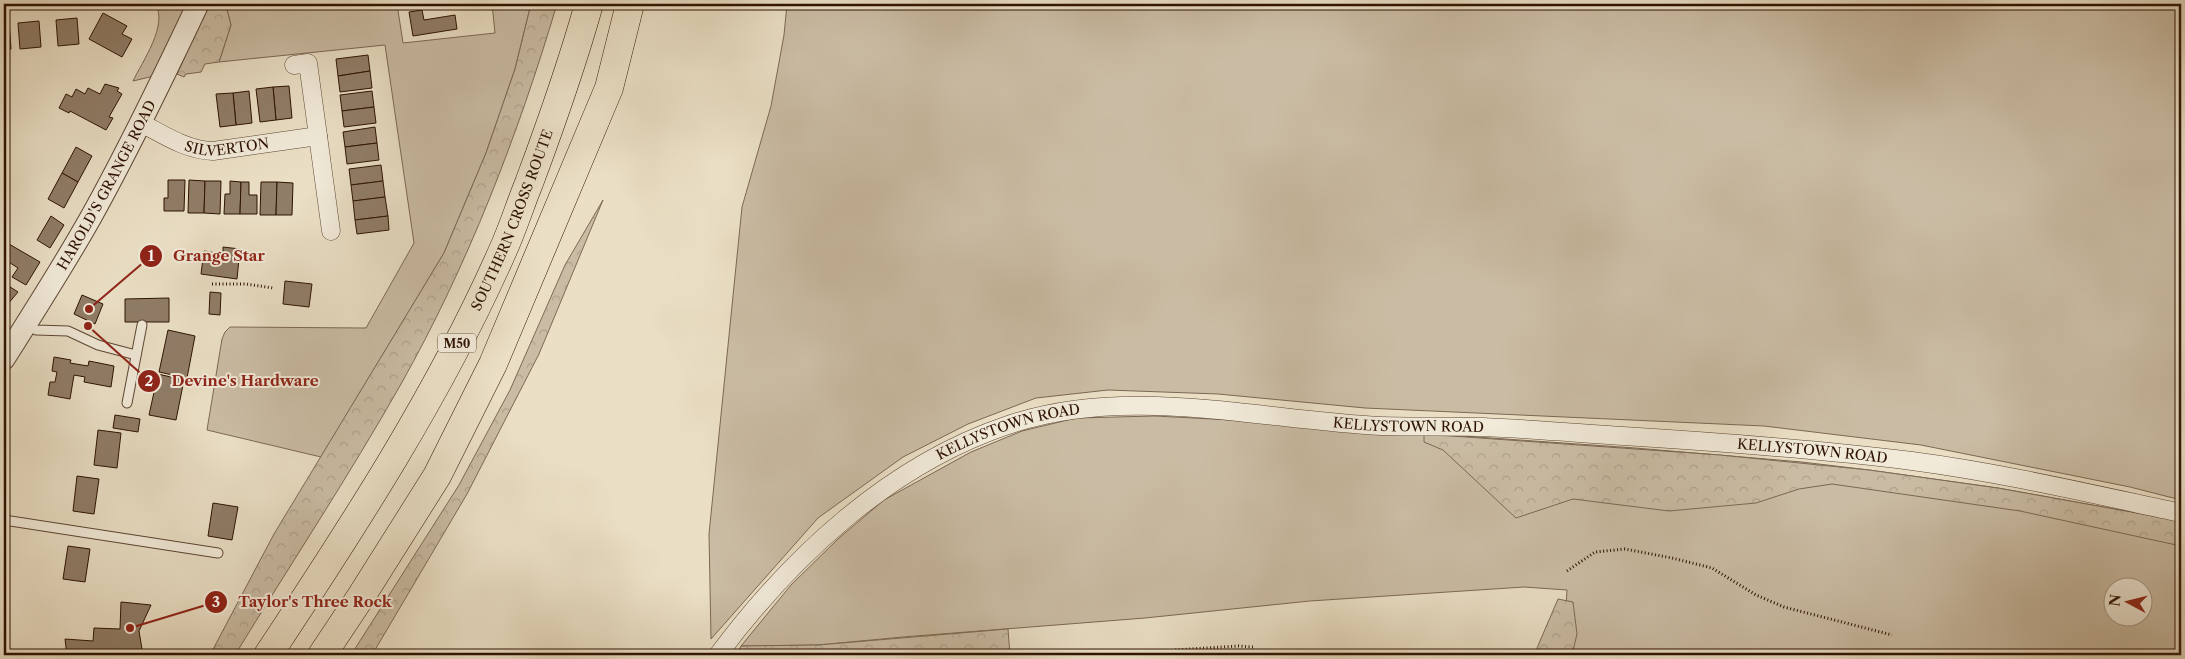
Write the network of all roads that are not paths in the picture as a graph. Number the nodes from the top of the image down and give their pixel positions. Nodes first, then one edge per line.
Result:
1 (198, 4) edge
2 (589, 4) edge
3 (630, 4) edge
4 (294, 65) dead end
5 (141, 123) junction
6 (318, 136) junction
7 (331, 231) dead end
8 (26, 324) junction
9 (142, 326) dead end
10 (136, 355) junction
11 (4, 359) edge
12 (126, 403) dead end
13 (2181, 513) edge
14 (4, 520) edge
15 (218, 553) dead end
16 (268, 655) edge
17 (322, 655) edge
18 (718, 655) edge

1 - 5 street, HAROLD'S GRANGE ROAD
2 - 16 highway, SOUTHERN CROSS ROUTE / M50
3 - 17 highway, M50
4 - 6 street
5 - 6 street, SILVERTON
5 - 8 street, HAROLD'S GRANGE ROAD
6 - 7 street
8 - 10 lane
8 - 11 street, HAROLD'S GRANGE ROAD
9 - 10 lane
10 - 12 lane
13 - 18 street, KELLYSTOWN ROAD
14 - 15 lane

